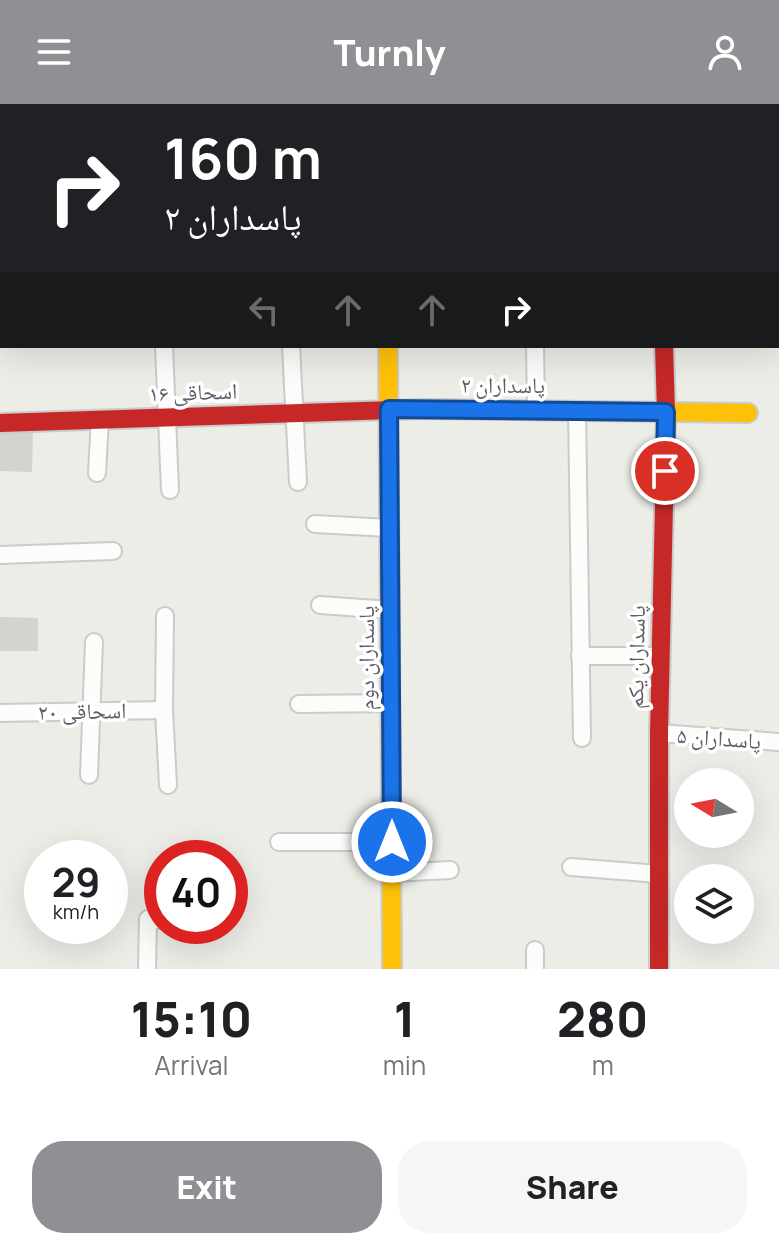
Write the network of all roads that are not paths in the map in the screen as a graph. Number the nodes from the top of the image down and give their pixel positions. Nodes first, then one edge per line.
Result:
1 (164, 348) edge
2 (291, 348) edge
3 (388, 348) edge
4 (535, 348) edge
5 (664, 348) edge
6 (389, 409) junction
7 (536, 409) junction
8 (577, 410) junction
9 (294, 412) junction
10 (666, 412) junction
11 (748, 413) dead end
12 (166, 417) junction
13 (100, 419) junction
14 (0, 423) edge
15 (97, 473) dead end
16 (298, 482) dead end
17 (170, 490) dead end
18 (315, 524) dead end
19 (389, 528) junction
20 (113, 551) dead end
21 (0, 555) edge
22 (320, 605) dead end
23 (390, 610) junction
24 (165, 616) dead end
25 (94, 642) dead end
26 (580, 656) junction
27 (660, 656) junction
28 (391, 703) junction
29 (299, 704) dead end
30 (164, 710) junction
31 (91, 711) junction
32 (0, 713) edge
33 (659, 733) junction
34 (582, 738) dead end
35 (779, 742) edge
36 (89, 775) dead end
37 (168, 785) dead end
38 (279, 842) dead end
39 (392, 842) junction
40 (571, 867) dead end
41 (450, 870) dead end
42 (392, 873) junction
43 (659, 874) junction
44 (148, 944) edge
45 (535, 950) dead end
46 (147, 969) edge
47 (392, 969) edge
48 (535, 969) edge
49 (659, 969) edge

1 - 12 street
2 - 9 street
3 - 6 street, پاسداران دوم
4 - 7 street
5 - 10 street, پاسداران یکم
6 - 7 street, پاسداران ۲
6 - 9 street, اسحاقی ۱۶
6 - 19 street, پاسداران دوم
7 - 8 street, پاسداران ۲
8 - 10 street, پاسداران ۲
8 - 26 street
9 - 12 street, اسحاقی ۱۶
9 - 16 street
10 - 11 street, پاسداران ۲
10 - 27 street, پاسداران یکم
12 - 13 street, اسحاقی ۱۶
12 - 17 street
13 - 14 street, اسحاقی ۱۶
13 - 15 street
18 - 19 street
19 - 23 street, پاسداران دوم
20 - 21 street
22 - 23 street
23 - 28 street, پاسداران دوم
24 - 30 street
25 - 31 street
26 - 27 street
26 - 34 street
27 - 33 street, پاسداران یکم
28 - 29 street
28 - 39 street, پاسداران دوم
30 - 31 street, اسحاقی ۲۰
30 - 37 street
31 - 32 street, اسحاقی ۲۰
31 - 36 street
33 - 35 street, پاسداران ۵
33 - 43 street, پاسداران یکم
38 - 39 street
39 - 42 street, پاسداران دوم
40 - 43 street
41 - 42 street
42 - 47 street, پاسداران دوم
43 - 49 street, پاسداران یکم
44 - 46 street
45 - 48 street

